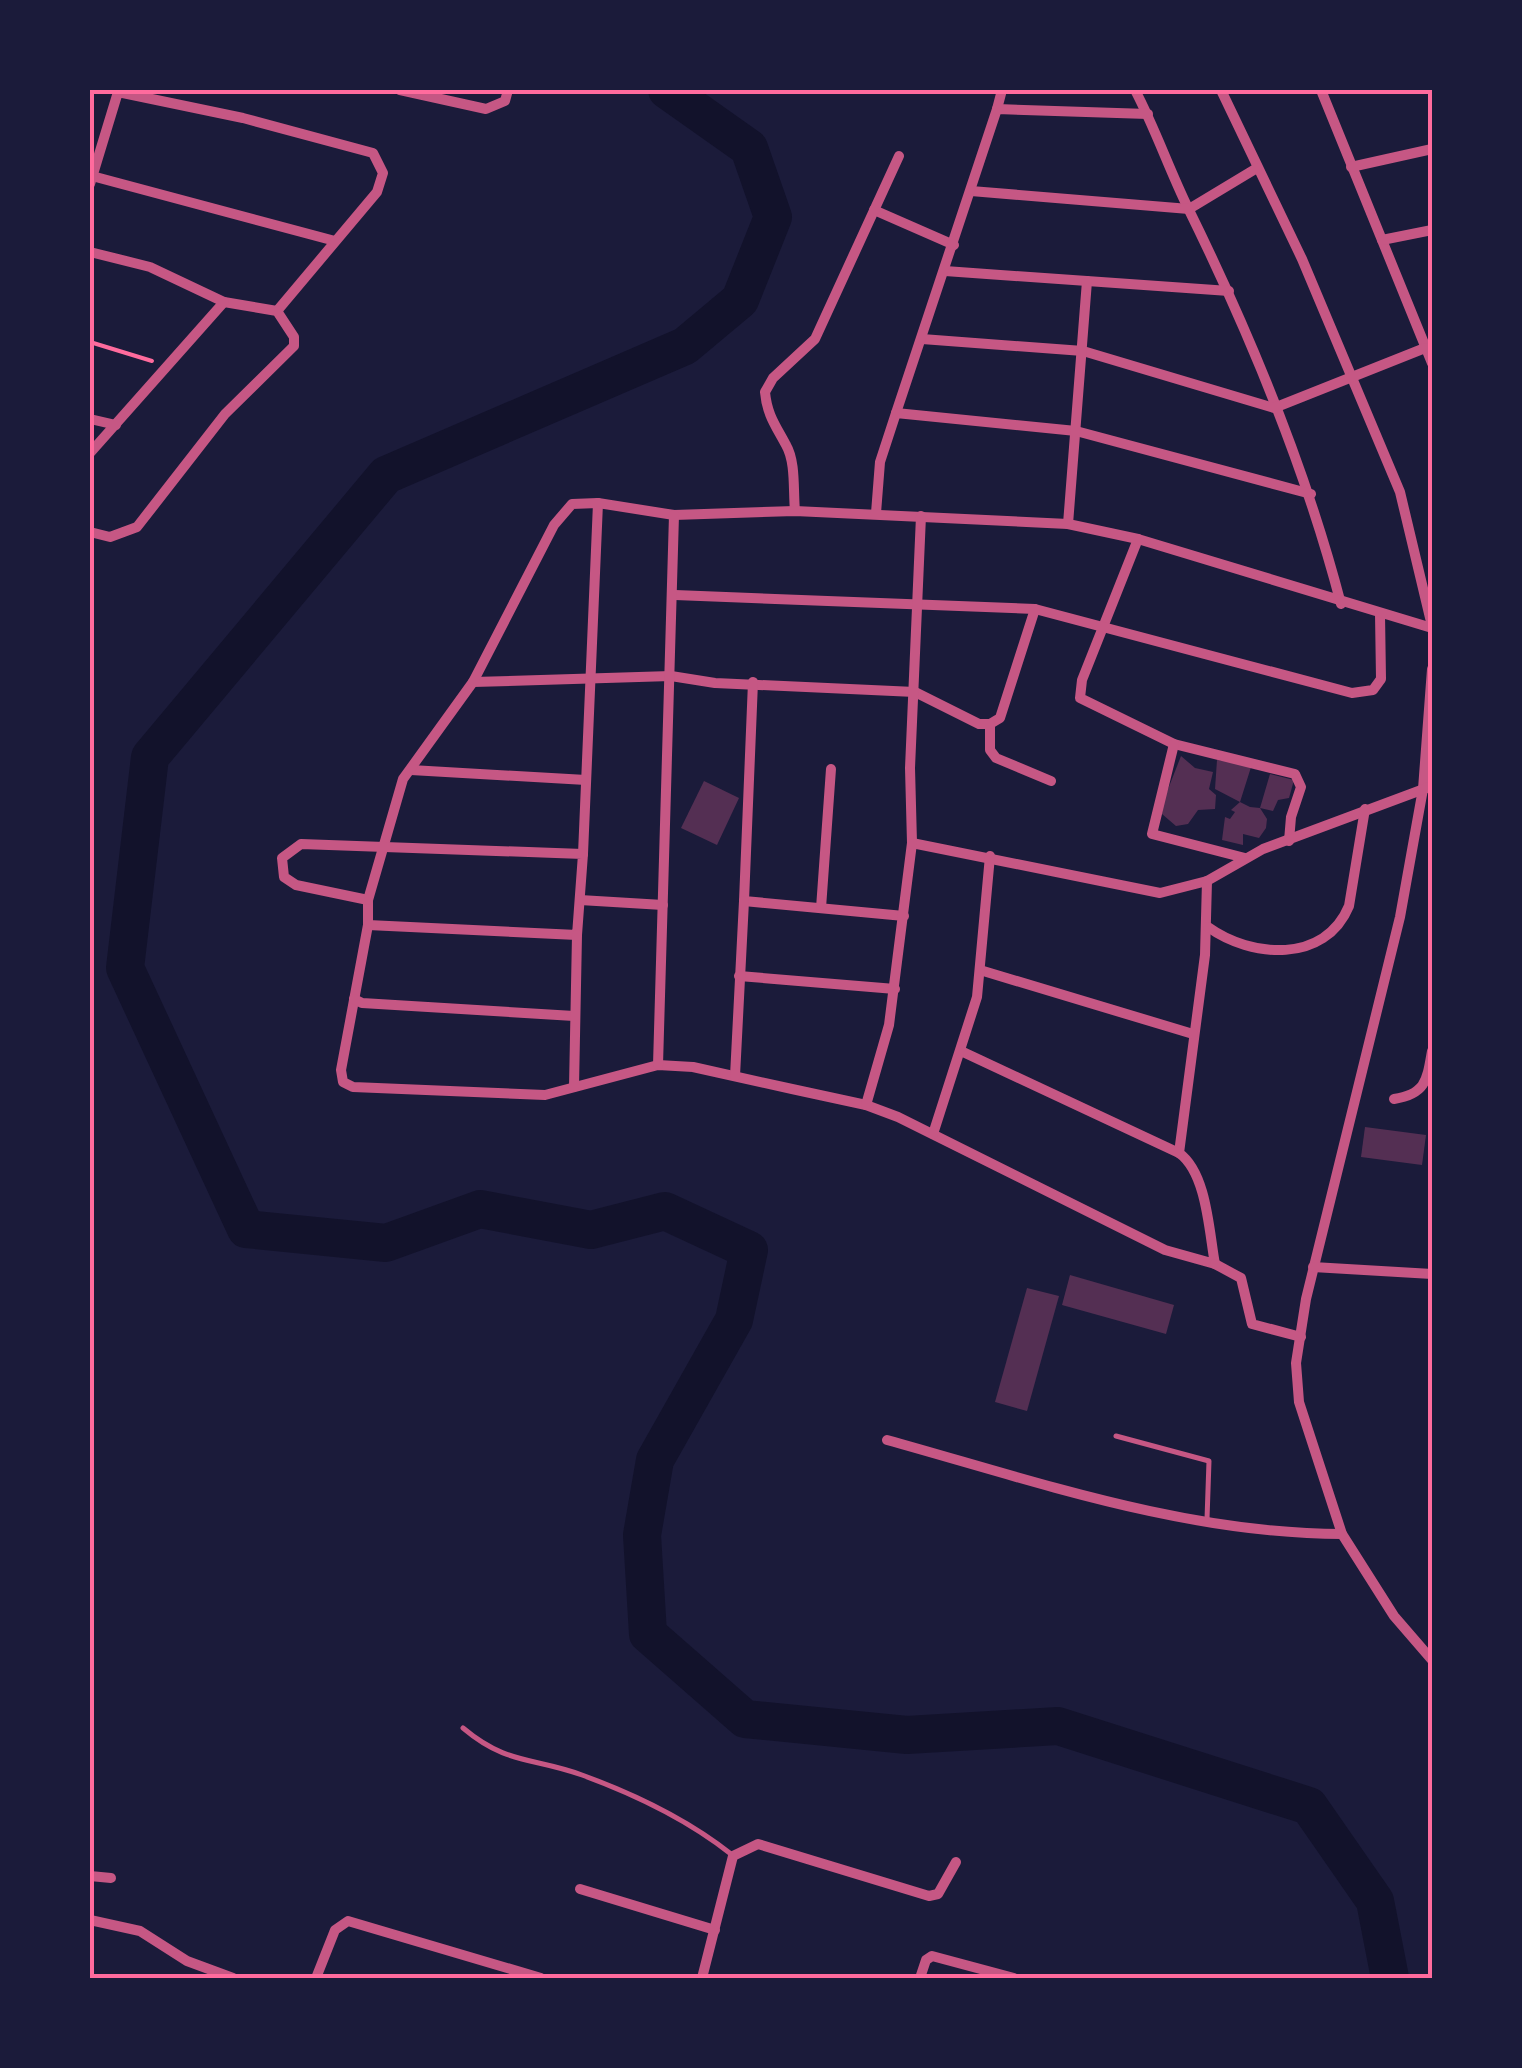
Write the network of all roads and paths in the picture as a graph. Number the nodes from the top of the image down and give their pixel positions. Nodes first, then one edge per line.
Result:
1 (400, 90) edge
2 (508, 90) edge
3 (1002, 90) edge
4 (1135, 90) edge
5 (1221, 90) edge
6 (1321, 90) edge
7 (997, 109) junction
8 (1148, 114) junction
9 (90, 136) edge
10 (102, 139) junction
11 (1432, 149) edge
12 (899, 156) dead end
13 (1351, 167) junction
14 (1256, 168) junction
15 (91, 180) edge
16 (971, 191) junction
17 (1189, 209) junction
18 (874, 210) junction
19 (1432, 230) edge
20 (1382, 240) junction
21 (335, 241) junction
22 (954, 245) junction
23 (90, 252) edge
24 (945, 271) junction
25 (1087, 280) junction
26 (1230, 291) junction
27 (224, 302) junction
28 (277, 311) junction
29 (1432, 331) edge
30 (1418, 335) junction
31 (922, 339) junction
32 (90, 342) edge
33 (1425, 348) junction
34 (1084, 351) junction
35 (1432, 363) edge
36 (169, 366) junction
37 (1353, 376) junction
38 (1274, 408) junction
39 (896, 413) junction
40 (90, 419) edge
41 (116, 426) junction
42 (1076, 431) junction
43 (90, 453) edge
44 (1311, 494) junction
45 (598, 502) junction
46 (795, 511) junction
47 (876, 513) junction
48 (674, 515) junction
49 (922, 516) junction
50 (1068, 524) junction
51 (90, 532) edge
52 (1138, 540) junction
53 (675, 595) junction
54 (918, 602) junction
55 (1341, 604) junction
56 (1035, 609) junction
57 (1380, 614) junction
58 (1106, 625) junction
59 (1432, 627) edge
60 (1432, 669) edge
61 (592, 675) junction
62 (671, 676) junction
63 (473, 682) junction
64 (753, 682) junction
65 (915, 692) junction
66 (990, 724) junction
67 (1174, 744) junction
68 (831, 769) dead end
69 (412, 770) junction
70 (586, 780) junction
71 (1050, 781) dead end
72 (1428, 788) edge
73 (1365, 808) junction
74 (1289, 841) junction
75 (912, 843) junction
76 (381, 845) junction
77 (583, 854) junction
78 (990, 856) junction
79 (1245, 858) junction
80 (1207, 881) junction
81 (368, 900) junction
82 (580, 900) junction
83 (744, 901) junction
84 (663, 905) junction
85 (821, 908) junction
86 (904, 916) junction
87 (368, 925) junction
88 (1208, 927) junction
89 (577, 935) junction
90 (980, 970) junction
91 (738, 976) junction
92 (895, 989) junction
93 (354, 998) junction
94 (574, 1016) junction
95 (1193, 1034) junction
96 (1432, 1051) edge
97 (963, 1052) junction
98 (658, 1065) junction
99 (735, 1076) junction
100 (574, 1087) junction
101 (1394, 1099) dead end
102 (866, 1105) junction
103 (933, 1134) junction
104 (1179, 1153) junction
105 (1215, 1264) junction
106 (1313, 1268) junction
107 (1432, 1274) edge
108 (1301, 1337) junction
109 (1116, 1436) dead end
110 (887, 1440) dead end
111 (1207, 1522) junction
112 (1342, 1534) junction
113 (1432, 1660) edge
114 (463, 1728) dead end
115 (733, 1856) junction
116 (956, 1862) dead end
117 (90, 1876) edge
118 (111, 1878) dead end
119 (580, 1889) dead end
120 (90, 1920) edge
121 (715, 1930) junction
122 (233, 1978) edge
123 (316, 1978) edge
124 (541, 1978) edge
125 (702, 1978) edge
126 (920, 1978) edge
127 (1014, 1978) edge

1 - 2 street
3 - 7 street
4 - 8 street
5 - 14 street
6 - 13 street
7 - 8 street
7 - 16 street
8 - 17 street
9 - 10 street
10 - 15 street
10 - 21 street
11 - 13 street
12 - 18 street
13 - 20 street
14 - 17 street
14 - 37 street
15 - 21 street
16 - 17 street
16 - 22 street
17 - 26 street
18 - 22 street
18 - 46 street
19 - 20 street
20 - 30 street
21 - 28 street
22 - 24 street
23 - 27 street
24 - 25 street
24 - 31 street
25 - 26 street
25 - 34 street
26 - 38 street
27 - 28 street
27 - 36 street
28 - 51 street
29 - 30 street
30 - 33 street
31 - 34 street
31 - 39 street
32 - 36 path
33 - 35 street
33 - 37 street
34 - 38 street
34 - 42 street
36 - 41 street
37 - 38 street
37 - 59 street
38 - 44 street
39 - 42 street
39 - 47 street
40 - 41 street
41 - 43 street
42 - 44 street
42 - 50 street
44 - 55 street
45 - 48 street
45 - 61 street
45 - 63 street
46 - 47 street
46 - 48 street
47 - 49 street
48 - 53 street
49 - 50 street
49 - 54 street
50 - 52 street
52 - 55 street
52 - 58 street
53 - 54 street
53 - 62 street
54 - 56 street
54 - 65 street
55 - 57 street
56 - 58 street
56 - 66 street
57 - 58 street
57 - 59 street
58 - 67 street
60 - 72 street
61 - 62 street
61 - 63 street
61 - 70 street
62 - 64 street
62 - 84 street
63 - 69 street
64 - 65 street
64 - 83 street
65 - 66 street
65 - 75 street
66 - 71 street
67 - 74 street
67 - 79 street
68 - 85 street
69 - 70 street
69 - 76 street
70 - 77 street
72 - 73 street
72 - 106 street
73 - 74 street
73 - 88 street
74 - 79 street
75 - 78 street
75 - 86 street
76 - 77 street
76 - 81 street
76 - 81 street
77 - 82 street
78 - 80 street
78 - 90 street
79 - 80 street
80 - 88 street
81 - 87 street
82 - 84 street
82 - 89 street
83 - 85 street
83 - 91 street
84 - 98 street
85 - 86 street
86 - 92 street
87 - 89 street
87 - 93 street
88 - 95 street
89 - 94 street
90 - 95 street
90 - 97 street
91 - 92 street
91 - 99 street
92 - 102 street
93 - 94 street
93 - 100 street
94 - 100 street
95 - 104 street
96 - 101 street
97 - 103 street
97 - 104 street
98 - 99 street
98 - 100 street
99 - 102 street
102 - 103 street
103 - 105 street
104 - 105 street
105 - 108 street
106 - 107 street
106 - 108 street
108 - 112 street
109 - 111 lane
110 - 111 street
111 - 112 street
112 - 113 street
114 - 115 lane
115 - 116 street
115 - 121 street
117 - 118 street
119 - 121 street
120 - 122 street
121 - 125 street
123 - 124 street
126 - 127 street

